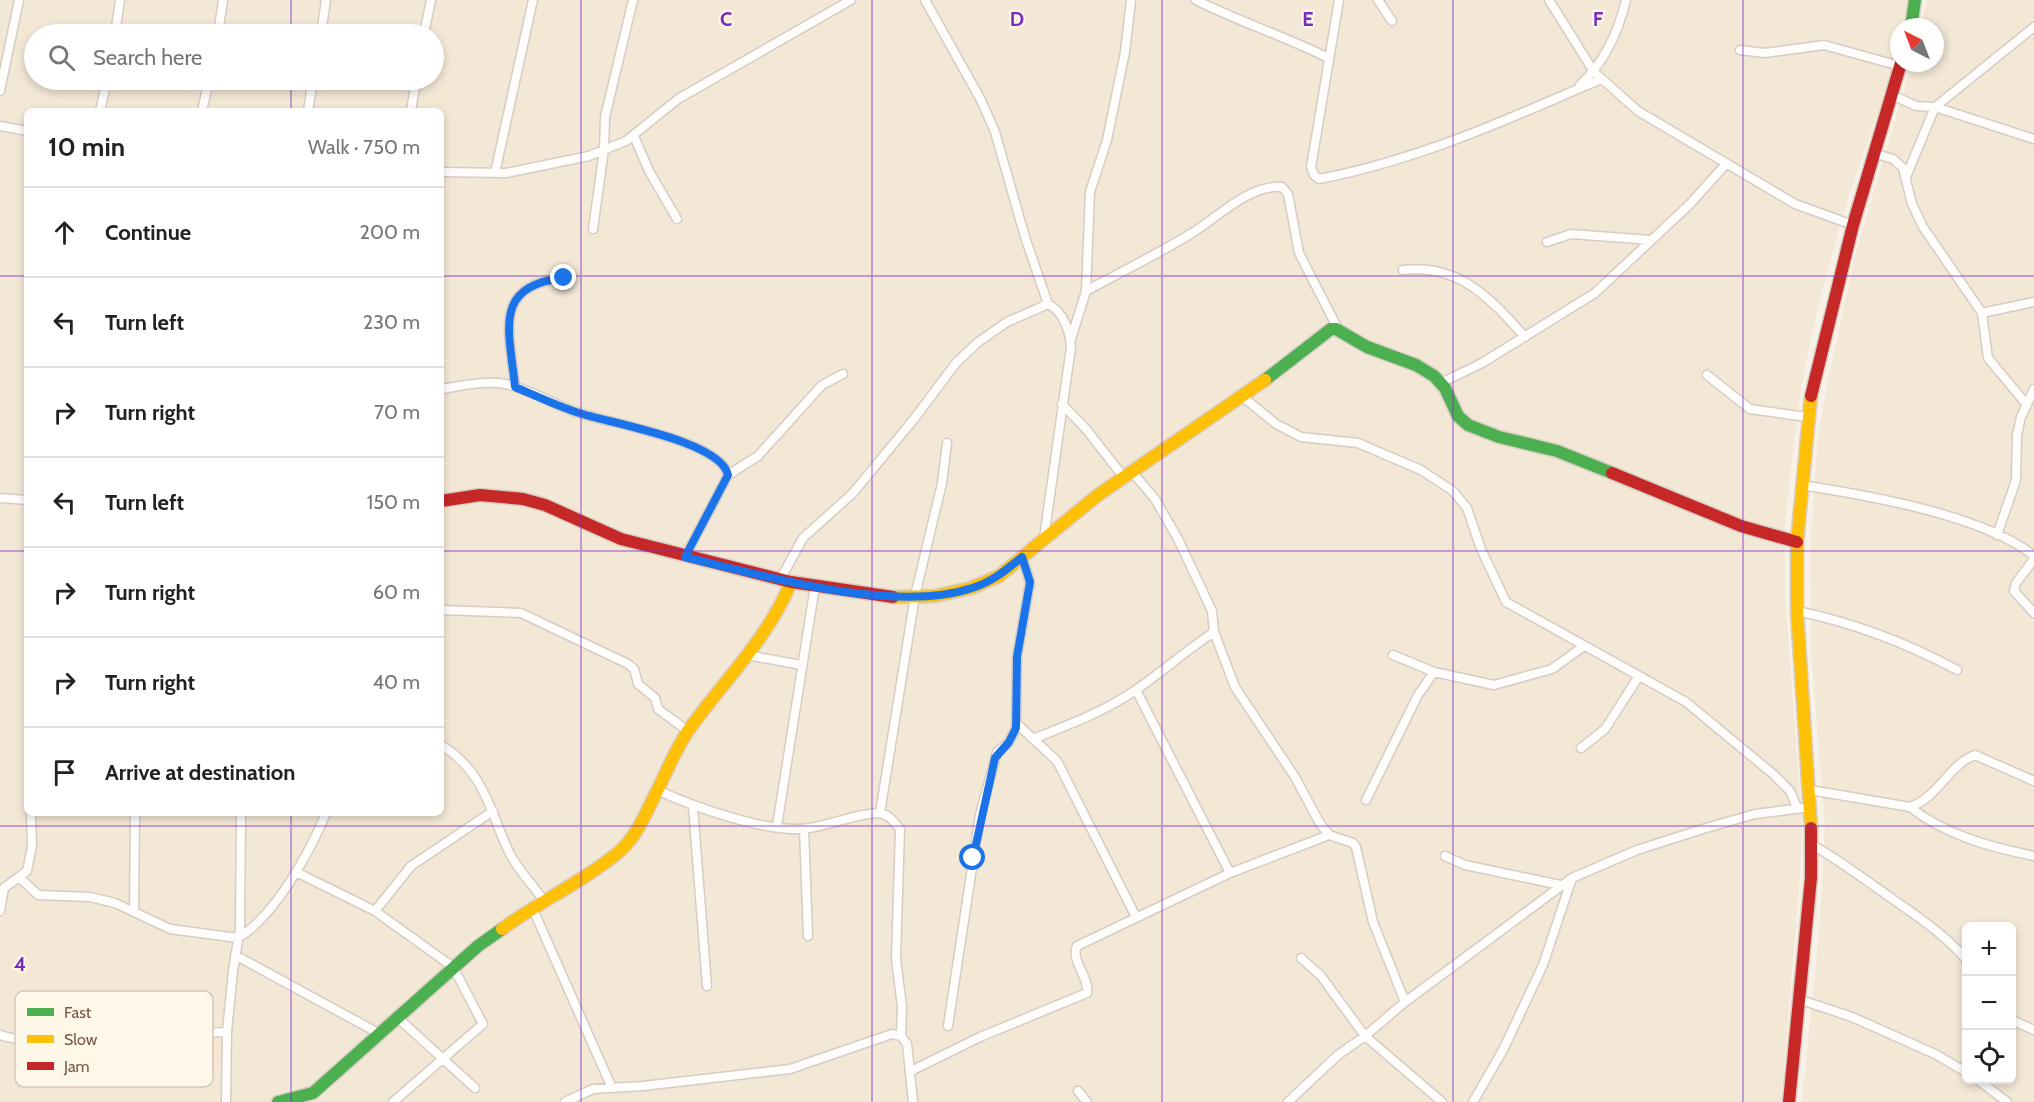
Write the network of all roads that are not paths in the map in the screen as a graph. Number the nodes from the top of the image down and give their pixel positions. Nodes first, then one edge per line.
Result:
1 (20, 0) edge
2 (120, 0) edge
3 (224, 0) edge
4 (326, 0) edge
5 (431, 0) edge
6 (533, 0) edge
7 (633, 0) edge
8 (851, 0) edge
9 (925, 0) edge
10 (1131, 0) edge
11 (1196, 0) edge
12 (1339, 0) edge
13 (1378, 0) edge
14 (1549, 0) edge
15 (1626, 0) edge
16 (1915, 0) edge
17 (1912, 18) edge
18 (1392, 21) dead end
19 (116, 24) edge
20 (220, 24) edge
21 (322, 24) edge
22 (426, 24) edge
23 (2034, 27) edge
24 (1740, 50) dead end
25 (1328, 58) junction
26 (1890, 62) edge
27 (1899, 72) edge
28 (1598, 75) junction
29 (105, 90) edge
30 (207, 90) edge
31 (311, 90) edge
32 (414, 90) edge
33 (0, 91) edge
34 (1892, 95) junction
35 (1935, 107) junction
36 (101, 108) edge
37 (203, 108) edge
38 (308, 108) edge
39 (411, 108) edge
40 (0, 126) edge
41 (24, 130) edge
42 (634, 136) junction
43 (2034, 139) edge
44 (604, 150) junction
45 (1873, 153) junction
46 (1725, 165) junction
47 (444, 172) edge
48 (495, 173) junction
49 (1906, 177) junction
50 (677, 219) dead end
51 (1853, 225) junction
52 (593, 229) dead end
53 (1651, 240) junction
54 (1546, 242) dead end
55 (1403, 270) dead end
56 (564, 278) dead end
57 (1086, 291) junction
58 (2034, 303) edge
59 (1048, 304) junction
60 (1982, 313) junction
61 (1338, 329) junction
62 (1525, 337) junction
63 (1070, 339) junction
64 (843, 374) dead end
65 (1707, 375) dead end
66 (1441, 383) junction
67 (515, 387) junction
68 (2034, 388) edge
69 (444, 389) edge
70 (1243, 397) junction
71 (1062, 404) junction
72 (2026, 405) junction
73 (1807, 417) junction
74 (947, 442) dead end
75 (728, 475) junction
76 (1129, 476) junction
77 (1801, 485) junction
78 (0, 498) edge
79 (24, 500) edge
80 (444, 501) edge
81 (1997, 535) junction
82 (1044, 538) junction
83 (1797, 542) junction
84 (685, 557) junction
85 (1022, 557) junction
86 (2034, 558) edge
87 (786, 581) junction
88 (815, 586) junction
89 (915, 596) junction
90 (444, 610) edge
91 (1797, 612) junction
92 (2034, 613) edge
93 (1214, 632) junction
94 (1584, 646) junction
95 (747, 655) junction
96 (1393, 655) dead end
97 (801, 665) junction
98 (1957, 670) dead end
99 (1434, 672) junction
100 (1639, 676) junction
101 (1136, 690) junction
102 (1016, 723) junction
103 (688, 731) junction
104 (1033, 739) junction
105 (444, 748) edge
106 (1581, 748) dead end
107 (2034, 781) edge
108 (657, 790) junction
109 (1810, 790) junction
110 (1366, 800) dead end
111 (693, 807) junction
112 (1797, 807) junction
113 (1811, 807) junction
114 (1910, 807) junction
115 (493, 811) junction
116 (880, 813) junction
117 (31, 816) edge
118 (135, 816) edge
119 (242, 816) edge
120 (325, 816) edge
121 (777, 826) junction
122 (804, 829) junction
123 (1329, 835) junction
124 (1811, 844) junction
125 (1445, 856) dead end
126 (2034, 856) edge
127 (297, 872) junction
128 (1230, 873) junction
129 (20, 878) junction
130 (1572, 878) junction
131 (1560, 885) junction
132 (2, 886) edge
133 (544, 901) junction
134 (532, 907) junction
135 (0, 910) edge
136 (375, 911) junction
137 (134, 912) junction
138 (1136, 917) junction
139 (808, 936) dead end
140 (238, 938) junction
141 (235, 955) junction
142 (1962, 955) edge
143 (1301, 958) dead end
144 (453, 967) junction
145 (707, 986) dead end
146 (1801, 1000) junction
147 (1404, 1002) junction
148 (398, 1018) junction
149 (2016, 1022) edge
150 (948, 1026) dead end
151 (2034, 1030) edge
152 (213, 1032) edge
153 (228, 1032) junction
154 (380, 1034) junction
155 (0, 1035) edge
156 (900, 1036) junction
157 (1365, 1036) junction
158 (15, 1040) edge
159 (442, 1058) junction
160 (1962, 1070) edge
161 (911, 1071) junction
162 (1983, 1084) edge
163 (475, 1088) dead end
164 (612, 1088) junction
165 (1078, 1091) dead end
166 (1432, 1093) junction
167 (226, 1102) edge
168 (278, 1102) edge
169 (393, 1102) edge
170 (565, 1102) edge
171 (913, 1102) edge
172 (1087, 1102) edge
173 (1288, 1102) edge
174 (1427, 1102) edge
175 (1442, 1102) edge
176 (1473, 1102) edge
177 (1789, 1102) edge
178 (2007, 1102) edge

1 - 33 street
2 - 19 street
3 - 20 street
4 - 21 street
5 - 22 street
6 - 48 street
7 - 44 street
8 - 42 street
9 - 59 street
10 - 57 street
11 - 25 street
12 - 25 street
13 - 18 street
14 - 28 street
15 - 28 street
16 - 17 street
23 - 35 street
24 - 26 street
25 - 28 street
27 - 34 street
28 - 46 street
29 - 36 street
30 - 37 street
31 - 38 street
32 - 39 street
34 - 35 street
34 - 45 street
35 - 43 street
35 - 49 street
40 - 41 street
42 - 44 street
42 - 50 street
44 - 48 street
44 - 52 street
45 - 49 street
45 - 51 street
46 - 51 street
46 - 53 street
47 - 48 street
49 - 60 street
51 - 73 street
53 - 54 street
53 - 62 street
55 - 62 street
56 - 67 street
57 - 61 street
57 - 63 street
58 - 60 street
59 - 63 street
59 - 87 street
60 - 72 street
61 - 66 street
61 - 70 street
62 - 66 street
63 - 71 street
64 - 75 street
65 - 73 street
66 - 83 street
67 - 69 street
67 - 75 street
68 - 72 street
70 - 76 street
70 - 94 street
71 - 76 street
71 - 82 street
72 - 81 street
73 - 77 street
74 - 89 street
75 - 84 street
76 - 82 street
76 - 93 street
77 - 81 street
77 - 83 street
78 - 79 street
80 - 84 street
81 - 86 street
82 - 85 street
83 - 91 street
84 - 87 street
85 - 89 street
85 - 102 street
86 - 92 street
87 - 88 street
87 - 95 street
88 - 89 street
88 - 97 street
89 - 116 street
90 - 103 street
91 - 98 street
91 - 109 street
93 - 101 street
93 - 123 street
94 - 99 street
94 - 100 street
95 - 97 street
95 - 103 street
96 - 99 street
97 - 121 street
99 - 110 street
100 - 106 street
100 - 112 street
101 - 104 street
101 - 128 street
102 - 104 street
102 - 150 street
103 - 108 street
104 - 138 street
105 - 115 street
107 - 114 street
108 - 111 street
108 - 133 street
109 - 113 street
109 - 114 street
111 - 121 street
111 - 145 street
112 - 113 street
112 - 130 street
113 - 124 street
114 - 126 street
115 - 133 street
115 - 136 street
116 - 122 street
116 - 156 street
117 - 129 street
118 - 137 street
119 - 140 street
120 - 127 street
121 - 122 street
122 - 139 street
123 - 128 street
123 - 147 street
124 - 142 street
124 - 146 street
125 - 131 street
127 - 136 street
127 - 140 street
128 - 138 street
129 - 132 street
129 - 137 street
130 - 131 street
130 - 176 street
131 - 147 street
132 - 135 street
133 - 134 street
134 - 144 street
134 - 164 street
136 - 144 street
137 - 140 street
138 - 161 street
140 - 141 street
141 - 153 street
141 - 154 street
143 - 157 street
144 - 148 street
144 - 159 street
146 - 160 street
146 - 177 street
147 - 157 street
148 - 154 street
148 - 159 street
149 - 151 street
152 - 153 street
153 - 167 street
154 - 168 street
155 - 158 street
156 - 161 street
156 - 164 street
157 - 166 street
157 - 173 street
159 - 163 street
159 - 169 street
161 - 171 street
162 - 178 street
164 - 170 street
165 - 172 street
166 - 174 street
166 - 175 street

